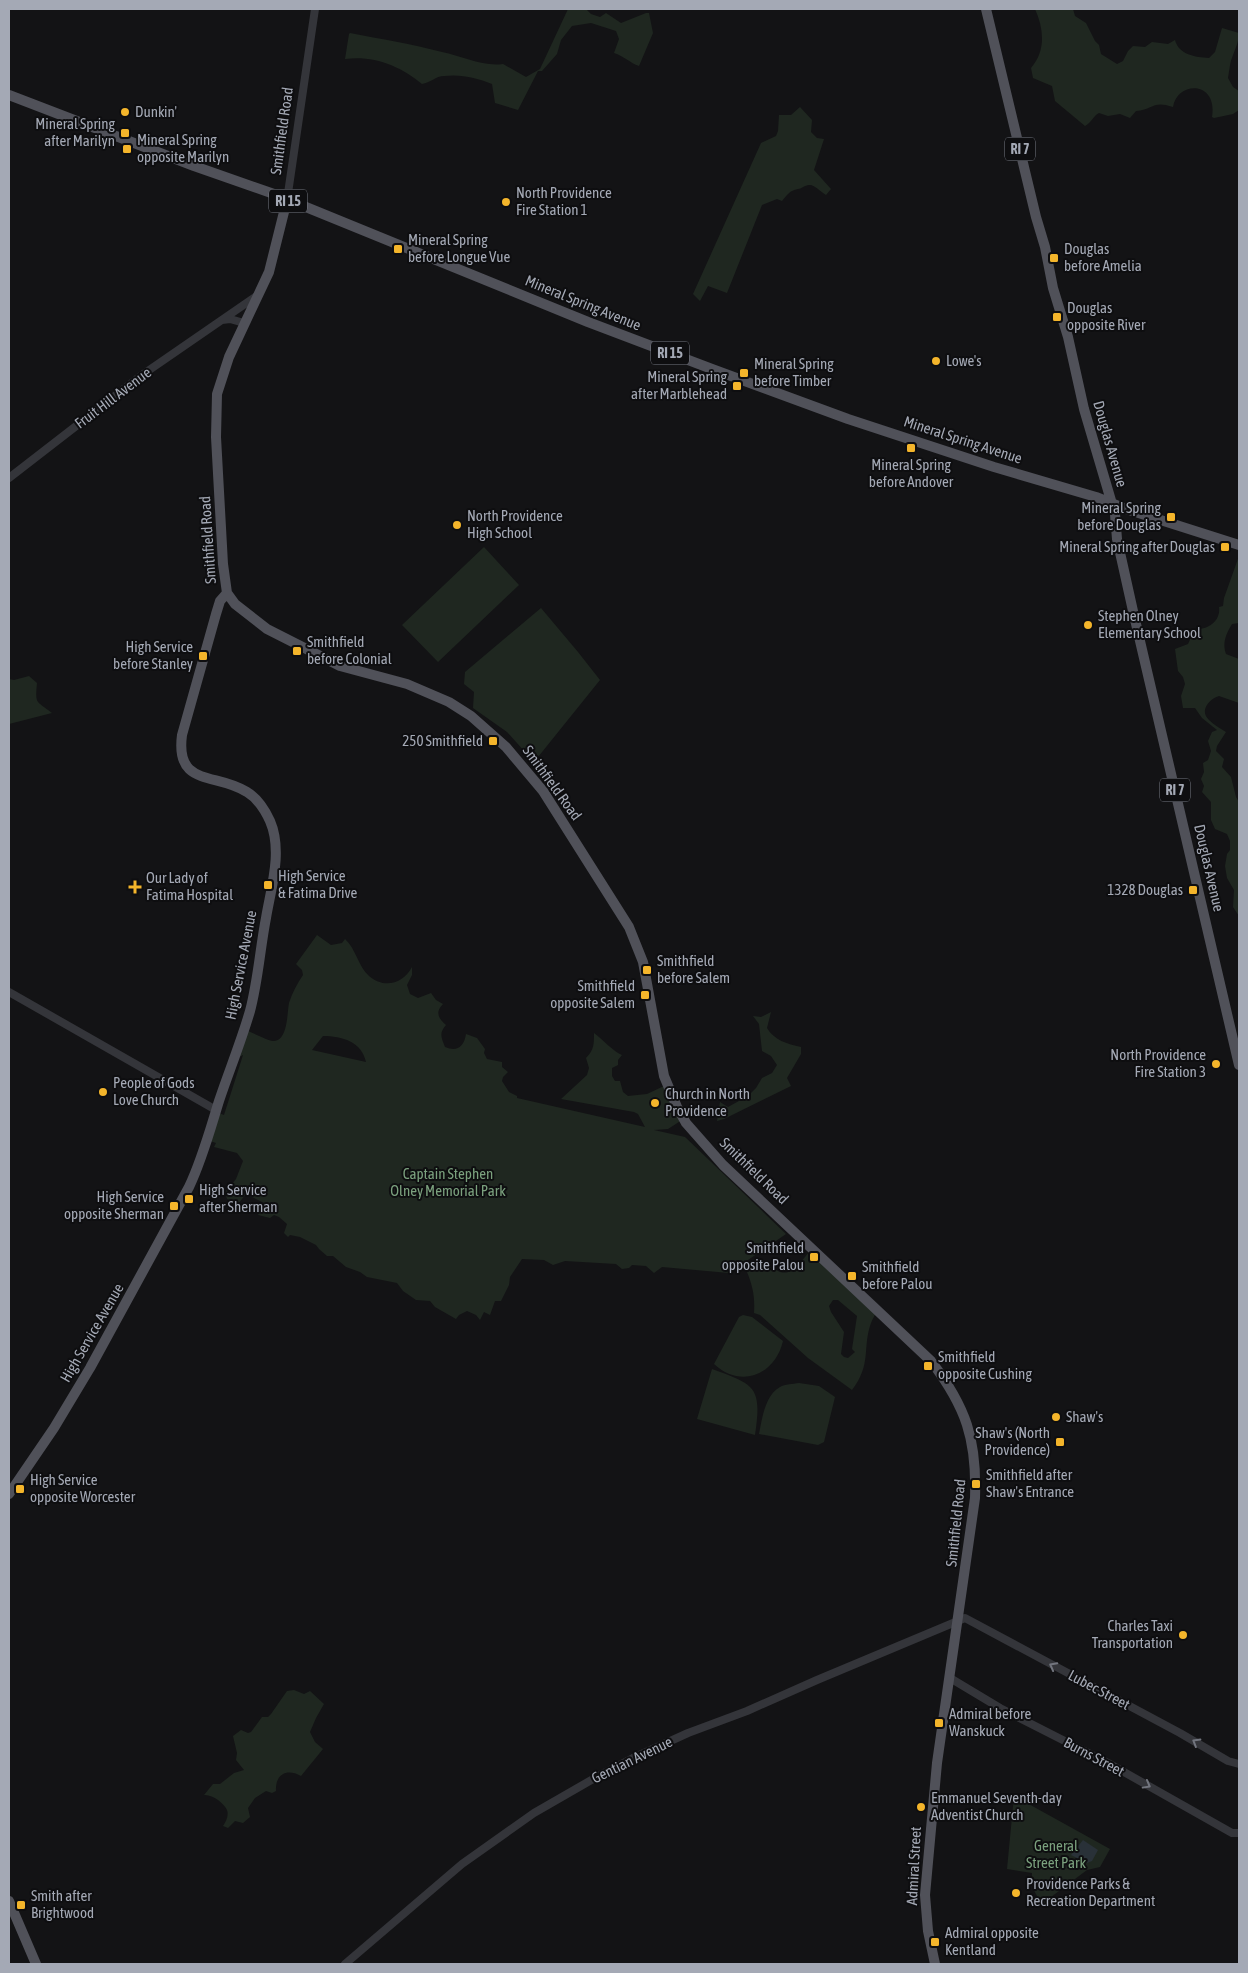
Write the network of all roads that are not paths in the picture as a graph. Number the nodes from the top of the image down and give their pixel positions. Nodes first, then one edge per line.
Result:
1 (315, 9) edge
2 (986, 9) edge
3 (9, 95) edge
4 (288, 200) junction
5 (258, 294) junction
6 (221, 321) junction
7 (244, 322) junction
8 (9, 478) edge
9 (1111, 502) junction
10 (1239, 545) edge
11 (227, 593) junction
12 (9, 992) edge
13 (1239, 1065) edge
14 (216, 1110) junction
15 (9, 1494) edge
16 (958, 1620) junction
17 (950, 1678) junction
18 (1239, 1764) edge
19 (1239, 1833) edge
20 (9, 1901) edge
21 (36, 1964) edge
22 (345, 1964) edge
23 (935, 1964) edge

1 - 4 street, Smithfield Road
2 - 9 main road, Douglas Avenue / RI 7
3 - 4 main road, Mineral Spring Avenue / RI 15
4 - 5 main road, Smithfield Road
4 - 9 main road, Mineral Spring Avenue / RI 15
5 - 6 street, Fruit Hill Avenue
5 - 7 main road, Smithfield Road
6 - 7 street
6 - 8 street, Fruit Hill Avenue
7 - 11 main road, Smithfield Road
9 - 10 main road, Mineral Spring Avenue / RI 15
9 - 13 main road, Douglas Avenue / RI 7
11 - 14 main road, High Service Avenue
11 - 16 main road, Smithfield Road
12 - 14 street
14 - 15 main road, High Service Avenue
16 - 17 main road, Admiral Street
18 -> 16 street, Lubec Street
16 - 22 street, Gentian Avenue
17 -> 19 street, Burns Street
17 - 23 main road, Admiral Street
20 - 21 main road

